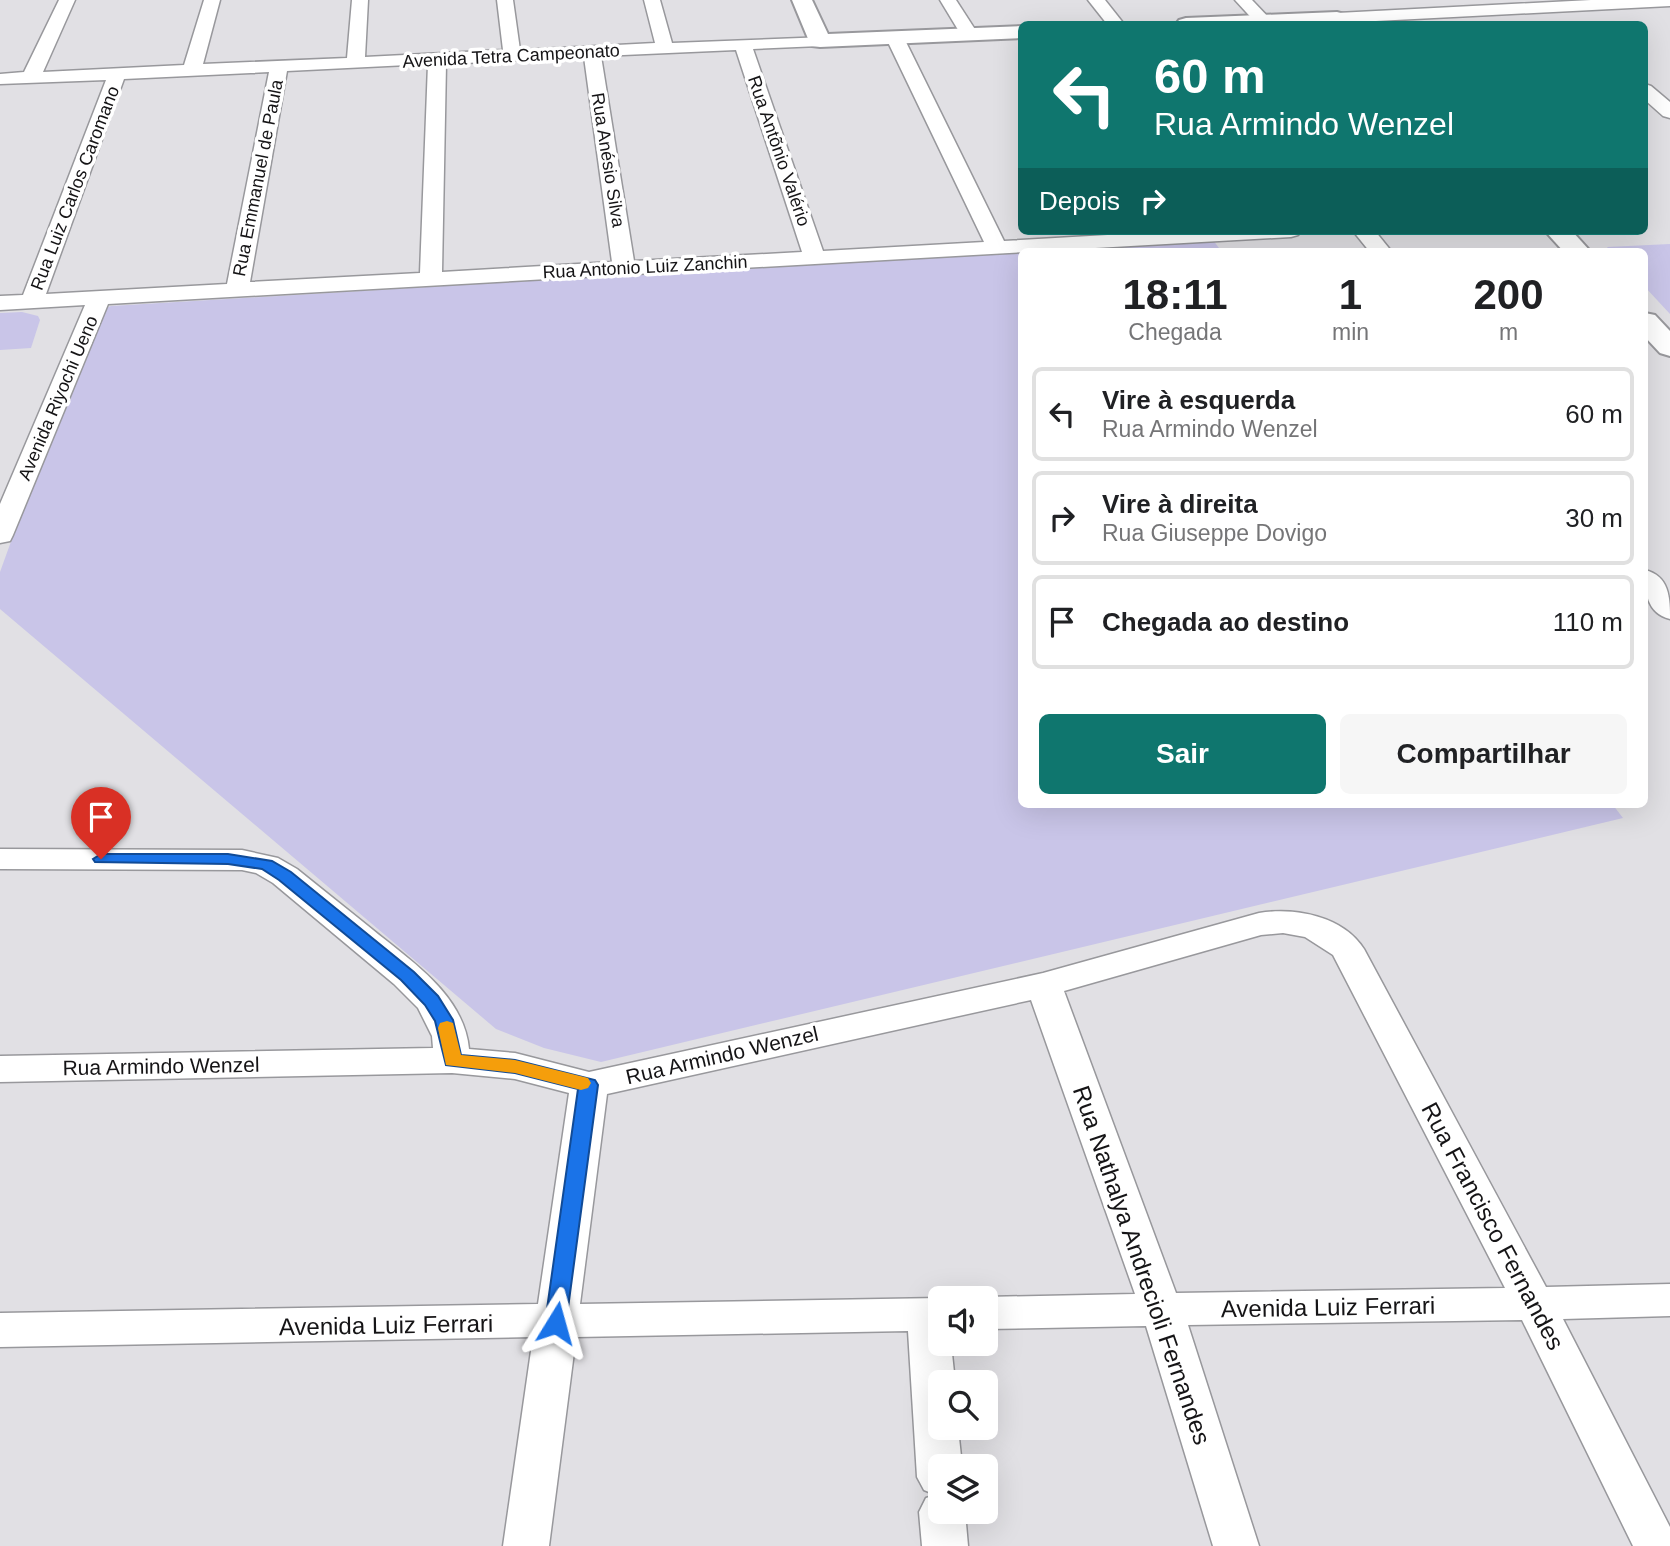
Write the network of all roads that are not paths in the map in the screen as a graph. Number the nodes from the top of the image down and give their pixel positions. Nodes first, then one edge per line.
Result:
1 (67, 0) edge
2 (212, 0) edge
3 (360, 0) edge
4 (505, 0) edge
5 (652, 0) edge
6 (802, 0) edge
7 (948, 0) edge
8 (1096, 0) edge
9 (1243, 0) edge
10 (1391, 0) edge
11 (1670, 1) edge
12 (1544, 4) edge
13 (1407, 13) junction
14 (1263, 20) junction
15 (1113, 21) edge
16 (1245, 21) edge
17 (1340, 21) edge
18 (1564, 21) edge
19 (1018, 32) edge
20 (969, 34) junction
21 (895, 38) junction
22 (820, 41) junction
23 (743, 45) junction
24 (665, 48) junction
25 (592, 52) junction
26 (512, 55) junction
27 (437, 59) junction
28 (356, 62) junction
29 (279, 66) junction
30 (192, 70) junction
31 (117, 74) junction
32 (32, 77) junction
33 (0, 79) edge
34 (1648, 93) edge
35 (1670, 112) edge
36 (1167, 235) edge
37 (1562, 235) edge
38 (997, 247) junction
39 (1574, 248) edge
40 (816, 258) junction
41 (624, 269) junction
42 (431, 278) junction
43 (237, 291) junction
44 (99, 299) junction
45 (32, 302) junction
46 (0, 303) edge
47 (1648, 324) edge
48 (1670, 347) edge
49 (26, 470) junction
50 (0, 471) edge
51 (0, 535) edge
52 (1648, 582) edge
53 (1669, 607) edge
54 (0, 859) edge
55 (1308, 925) joint
56 (1044, 985) junction
57 (452, 1060) junction
58 (0, 1069) edge
59 (589, 1085) junction
60 (1670, 1300) edge
61 (1535, 1305) junction
62 (1161, 1308) junction
63 (998, 1313) edge
64 (928, 1314) edge
65 (556, 1323) junction
66 (0, 1330) edge
67 (936, 1356) edge
68 (939, 1454) edge
69 (943, 1524) edge
70 (526, 1546) edge
71 (945, 1546) edge
72 (1236, 1546) edge
73 (1656, 1546) edge

1 - 32 street
2 - 30 street
3 - 28 street
4 - 26 street
5 - 24 street
6 - 22 main road
7 - 20 street
8 - 15 street
9 - 14 street
10 - 13 street
11 - 12 street
12 - 13 street
12 - 18 street
13 - 17 street
14 - 16 main road
14 - 17 main road
19 - 20 main road, Avenida Tetra Campeonato
20 - 21 main road, Avenida Tetra Campeonato
21 - 22 main road, Avenida Tetra Campeonato
21 - 38 street
22 - 23 street, Avenida Tetra Campeonato
23 - 24 street, Avenida Tetra Campeonato
23 - 40 street, Rua Antõnio Valério
24 - 25 street, Avenida Tetra Campeonato
25 - 26 street, Avenida Tetra Campeonato
25 - 41 street, Rua Anésio Silva
26 - 27 street, Avenida Tetra Campeonato
27 - 28 street, Avenida Tetra Campeonato
27 - 42 street
28 - 29 street, Avenida Tetra Campeonato
29 - 30 street, Avenida Tetra Campeonato
29 - 43 street, Rua Emmanuel de Paula
30 - 31 street, Avenida Tetra Campeonato
31 - 32 street, Avenida Tetra Campeonato
31 - 45 street, Rua Luiz Carlos Caromano
32 - 33 street, Avenida Tetra Campeonato
34 - 35 street
36 - 38 street, Rua Antonio Luiz Zanchin
37 - 39 main road
38 - 40 street, Rua Antonio Luiz Zanchin
40 - 41 street, Rua Antonio Luiz Zanchin
41 - 42 street, Rua Antonio Luiz Zanchin
42 - 43 street, Rua Antonio Luiz Zanchin
43 - 44 street, Rua Antonio Luiz Zanchin
44 - 45 street, Rua Antonio Luiz Zanchin
44 - 49 street, Avenida Riyochi Ueno
45 - 46 street, Rua Antonio Luiz Zanchin
47 - 48 main road
49 - 50 street
49 - 51 street, Avenida Riyochi Ueno
52 - 53 street
54 - 57 street
55 - 56 street, Rua Armindo Wenzel
55 - 61 street, Rua Francisco Fernandes
56 - 59 street, Rua Armindo Wenzel
56 - 62 street, Rua Nathalya Andrecioli Fernandes
57 - 58 street, Rua Armindo Wenzel
57 - 59 street, Rua Armindo Wenzel
59 - 65 street
60 - 61 street, Avenida Luiz Ferrari
61 - 62 street, Avenida Luiz Ferrari
61 - 73 street, Rua Francisco Fernandes
62 - 63 street, Avenida Luiz Ferrari
62 - 72 street, Rua Nathalya Andrecioli Fernandes
64 - 65 street, Avenida Luiz Ferrari
65 - 66 street, Avenida Luiz Ferrari
65 - 70 street
67 - 68 street
69 - 71 street

